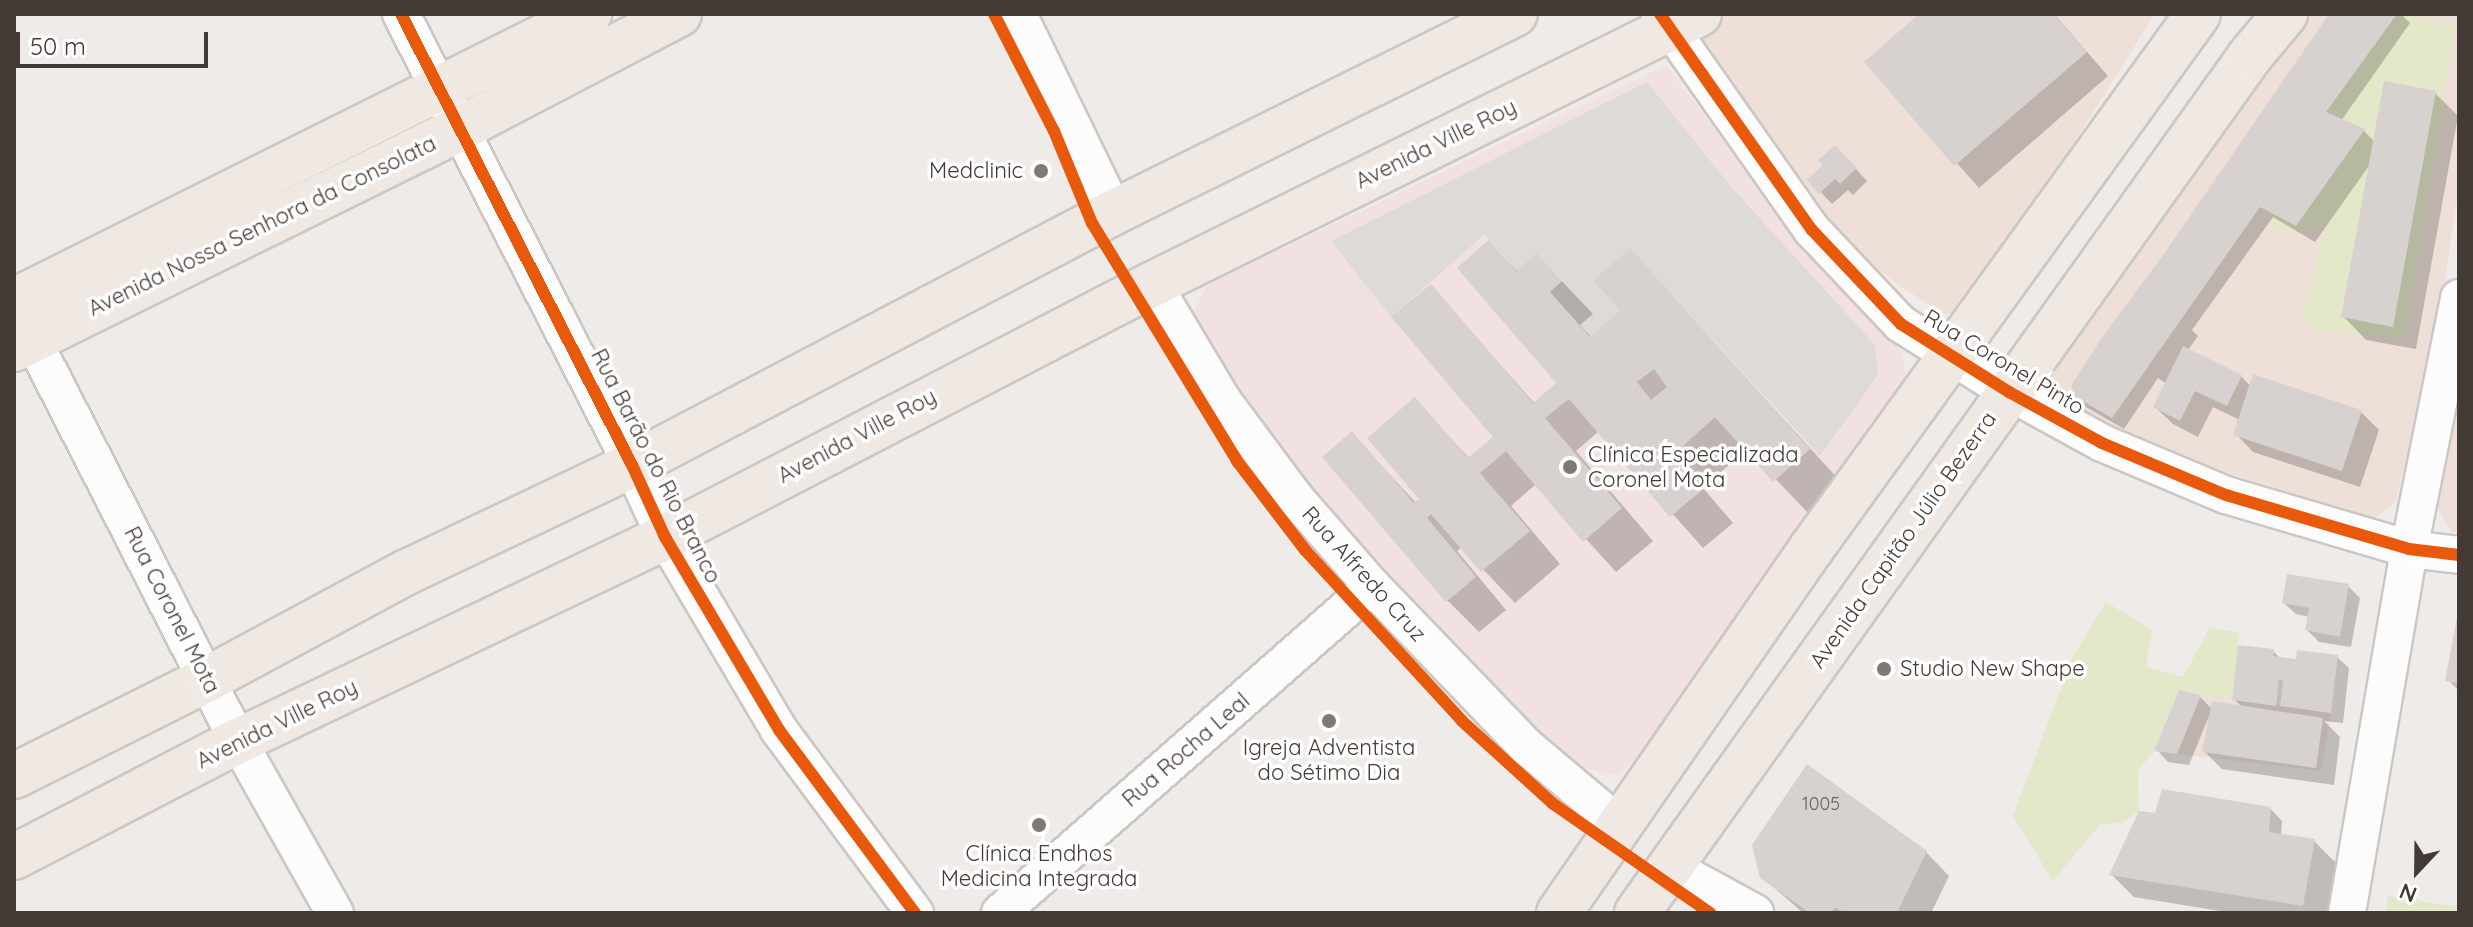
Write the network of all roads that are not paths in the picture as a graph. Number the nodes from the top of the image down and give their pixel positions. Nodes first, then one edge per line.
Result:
1 (401, 14) edge
2 (589, 14) edge
3 (679, 14) edge
4 (1018, 14) edge
5 (1515, 14) edge
6 (2198, 14) edge
7 (2285, 14) edge
8 (1676, 19) edge
9 (439, 90) junction
10 (461, 128) junction
11 (1114, 212) junction
12 (1153, 284) junction
13 (2459, 298) edge
14 (19, 323) edge
15 (1950, 357) junction
16 (2009, 392) junction
17 (632, 465) junction
18 (665, 537) junction
19 (2409, 549) junction
20 (2459, 555) edge
21 (1372, 586) junction
22 (208, 679) junction
23 (238, 741) junction
24 (14, 776) edge
25 (1621, 826) junction
26 (14, 857) edge
27 (1671, 867) junction
28 (335, 913) edge
29 (915, 913) edge
30 (1000, 913) edge
31 (1559, 913) edge
32 (1637, 913) edge
33 (1755, 913) edge
34 (2347, 913) edge

1 - 9 street, Rua Barão do Rio Branco
2 - 9 main road, Avenida Nossa Senhora da Consolata
3 - 10 main road, Avenida Nossa Senhora da Consolata
4 - 11 street
5 - 11 main road
6 - 15 main road
7 - 16 main road, Avenida Capitão Júlio Bezerra
8 - 12 main road, Avenida Ville Roy
8 - 15 street, Rua Coronel Pinto
9 - 10 street, Rua Barão do Rio Branco
9 - 14 main road, Avenida Nossa Senhora da Consolata
10 - 14 main road, Avenida Nossa Senhora da Consolata
10 - 17 street, Rua Barão do Rio Branco
11 - 17 main road
12 - 18 main road, Avenida Ville Roy
12 - 21 street, Rua Alfredo Cruz
13 - 19 street
14 - 22 street, Rua Coronel Mota
15 - 16 street, Rua Coronel Pinto
15 - 25 main road
16 - 19 street, Rua Coronel Pinto
16 - 27 main road, Avenida Capitão Júlio Bezerra
17 - 18 street, Rua Barão do Rio Branco
17 - 22 main road
18 - 23 main road, Avenida Ville Roy
18 - 29 street, Rua Barão do Rio Branco
19 - 20 street, Rua Coronel Pinto
19 - 34 street
21 - 25 street, Rua Alfredo Cruz
21 - 30 street, Rua Rocha Leal
22 - 23 street, Rua Coronel Mota
22 - 24 main road
23 - 26 main road, Avenida Ville Roy
23 - 28 street, Rua Coronel Mota
25 - 31 main road
27 - 32 main road, Avenida Capitão Júlio Bezerra
27 - 33 street

